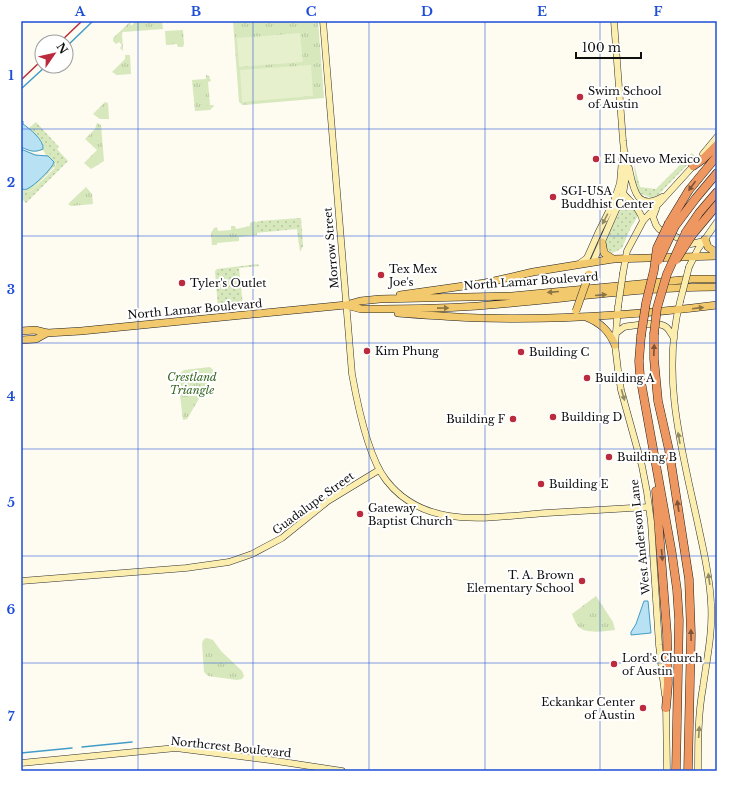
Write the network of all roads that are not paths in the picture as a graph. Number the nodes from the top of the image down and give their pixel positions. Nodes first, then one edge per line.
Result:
1 (323, 21) edge
2 (614, 21) edge
3 (717, 137) edge
4 (717, 145) edge
5 (624, 150) junction
6 (717, 156) edge
7 (627, 159) junction
8 (693, 166) junction
9 (717, 173) edge
10 (620, 183) junction
11 (717, 192) edge
12 (668, 193) junction
13 (623, 194) junction
14 (660, 202) junction
15 (717, 205) edge
16 (643, 221) junction
17 (717, 222) edge
18 (672, 224) junction
19 (689, 234) junction
20 (704, 240) junction
21 (602, 242) junction
22 (717, 253) edge
23 (694, 256) junction
24 (717, 256) edge
25 (625, 258) junction
26 (613, 259) junction
27 (593, 262) junction
28 (578, 265) junction
29 (589, 274) junction
30 (717, 279) edge
31 (717, 287) edge
32 (385, 299) junction
33 (346, 305) junction
34 (717, 305) edge
35 (376, 309) junction
36 (678, 310) junction
37 (574, 314) junction
38 (617, 315) junction
39 (582, 316) junction
40 (21, 331) edge
41 (47, 333) junction
42 (615, 334) junction
43 (674, 338) junction
44 (21, 340) edge
45 (615, 345) junction
46 (656, 460) junction
47 (379, 470) junction
48 (649, 507) junction
49 (21, 580) edge
50 (666, 708) junction
51 (21, 763) edge
52 (668, 769) edge
53 (698, 770) edge
54 (342, 771) edge
55 (676, 771) edge
56 (688, 771) edge

1 - 33 main road, Morrow Street
2 - 5 main road
3 - 8 main road, West Anderson Lane
4 - 8 highway
5 - 7 main road
5 - 10 main road
6 -> 18 highway
7 - 12 main road
7 - 13 main road
8 - 12 main road, West Anderson Lane
9 - 18 highway
10 - 13 main road
10 -> 28 main road
11 - 19 highway
12 - 14 main road, West Anderson Lane
13 - 16 main road
13 - 21 main road
14 - 16 main road, West Anderson Lane
14 - 20 main road
15 - 19 highway
16 - 25 main road, West Anderson Lane
17 - 20 main road
18 - 46 highway, bridge
56 -> 19 highway, bridge
20 - 22 main road
20 - 23 main road
21 - 26 main road
21 - 27 main road
23 - 24 main road
23 - 25 main road
23 - 36 main road, bridge
25 - 26 main road
25 - 38 main road, West Anderson Lane, bridge
26 - 27 main road
27 - 28 main road
27 - 29 main road
28 - 29 main road
28 - 32 main road
29 - 37 main road, bridge
30 -> 32 main road, North Lamar Boulevard
35 -> 31 main road, North Lamar Boulevard
32 - 33 main road, North Lamar Boulevard
33 - 35 main road, North Lamar Boulevard
33 - 41 main road, North Lamar Boulevard
33 - 47 main road, Morrow Street
36 -> 34 main road
35 - 37 main road
36 - 38 main road
36 - 43 main road
37 - 39 main road
38 - 39 main road
38 - 42 main road, West Anderson Lane
39 - 45 main road
40 - 41 main road, North Lamar Boulevard
41 - 44 main road, North Lamar Boulevard
42 - 43 main road
42 - 45 main road, West Anderson Lane
53 -> 43 main road
45 -> 48 main road, West Anderson Lane
46 -> 50 highway
46 - 55 highway
47 - 48 main road
47 - 49 main road, Guadalupe Street
48 - 50 main road, West Anderson Lane
50 - 52 main road, West Anderson Lane
51 - 54 main road, Northcrest Boulevard

